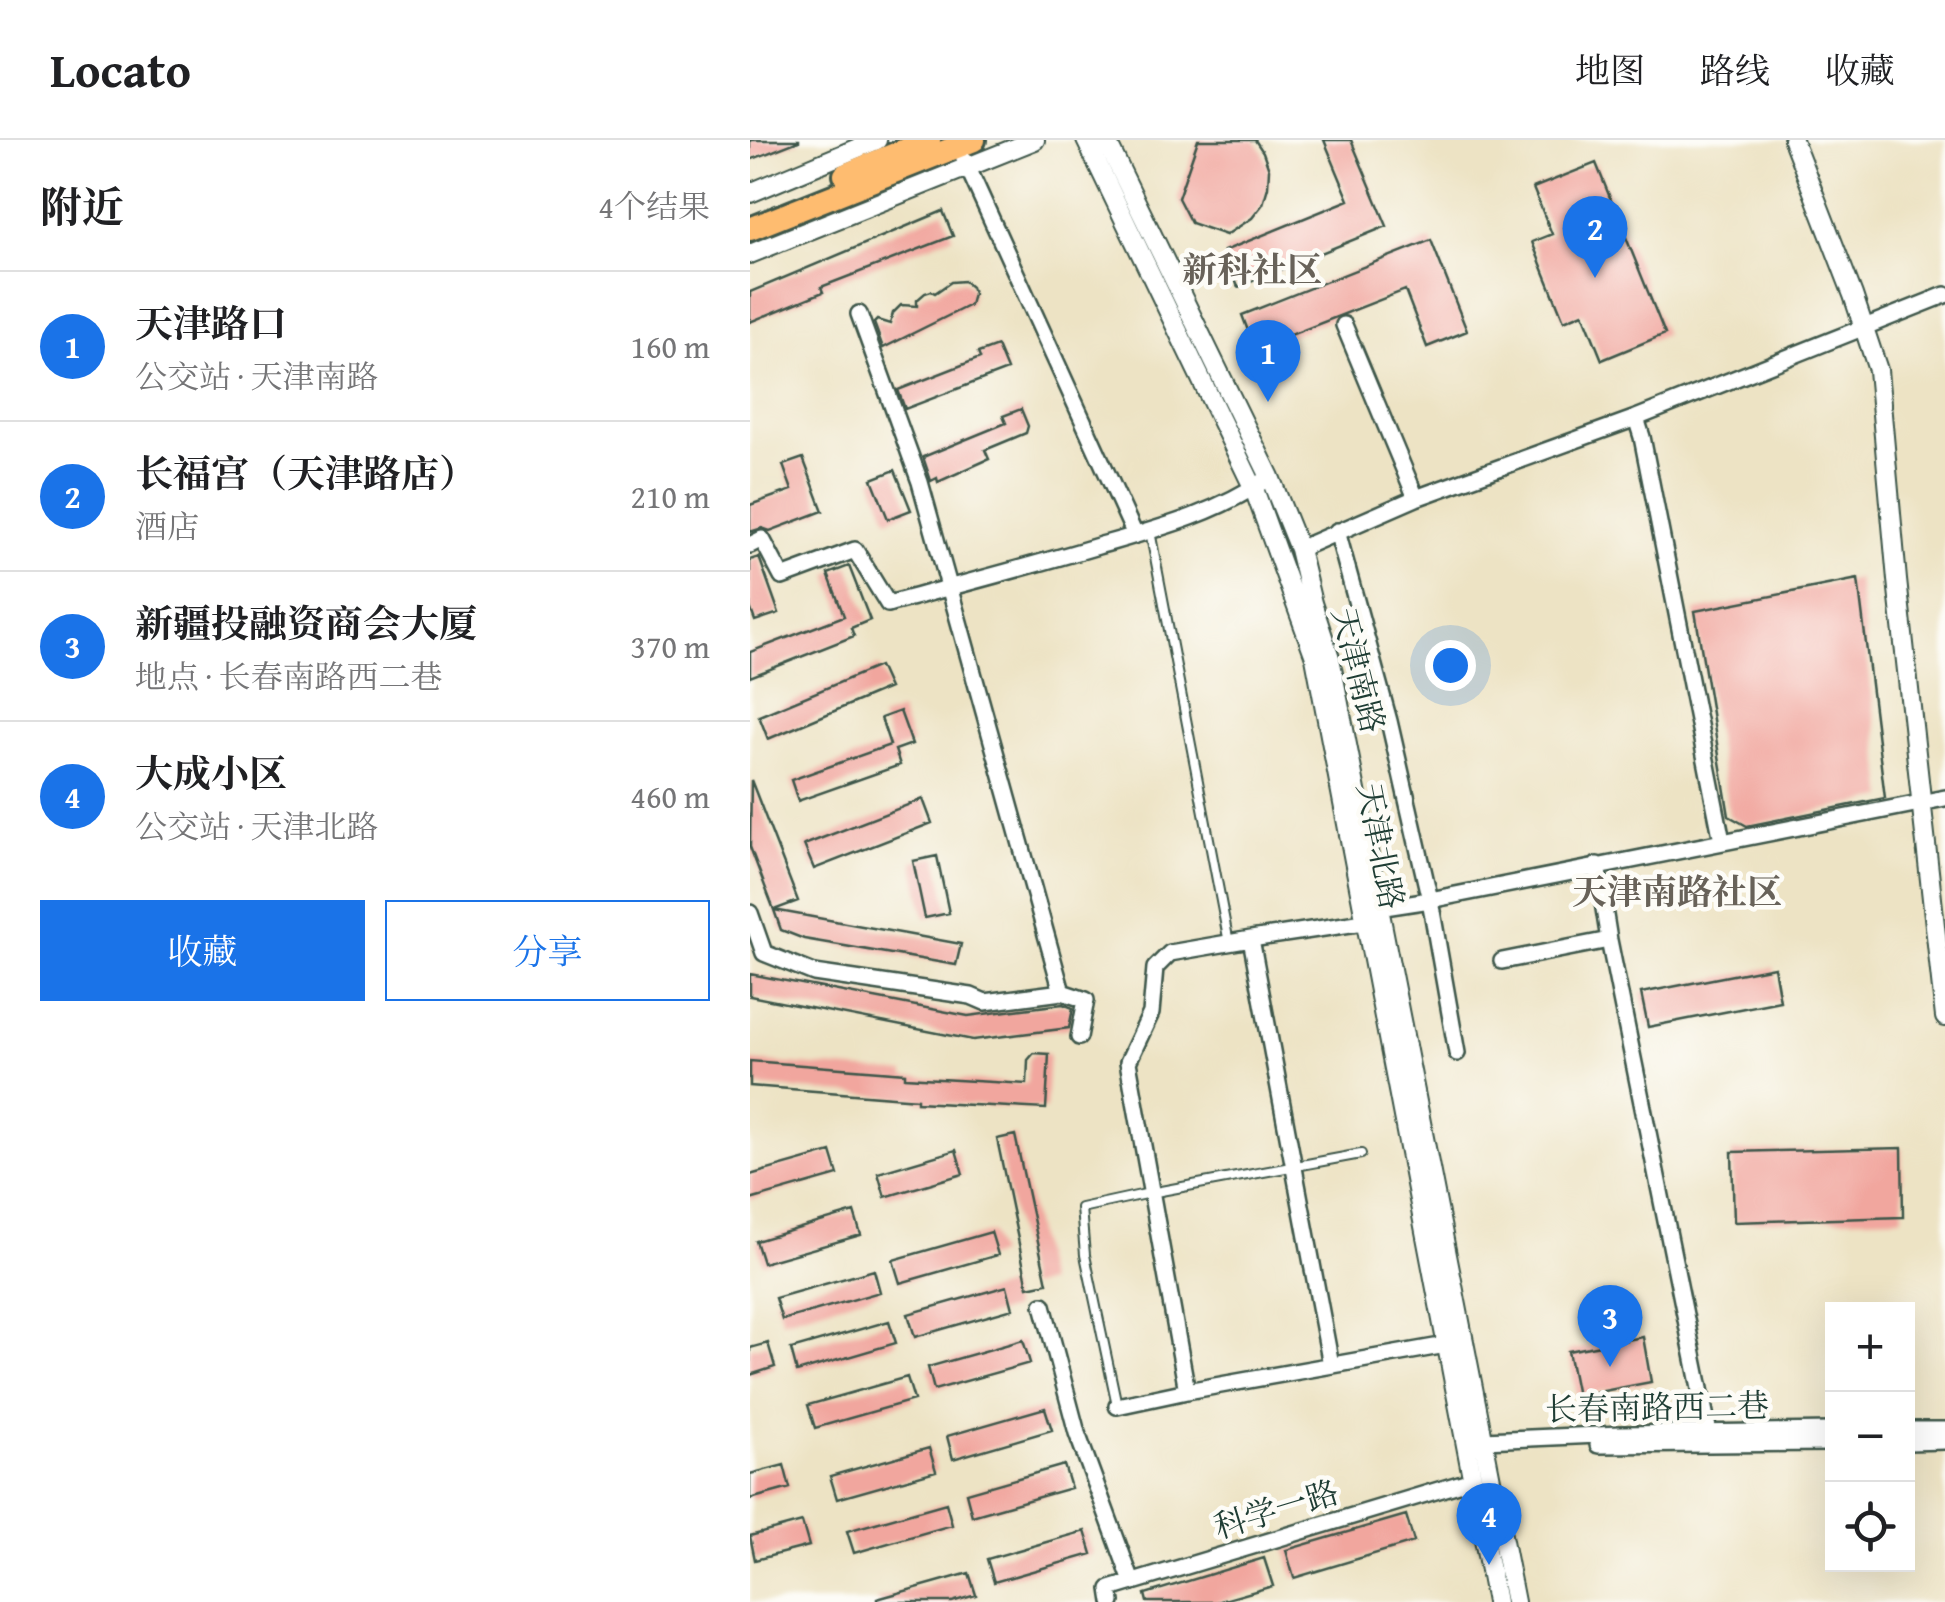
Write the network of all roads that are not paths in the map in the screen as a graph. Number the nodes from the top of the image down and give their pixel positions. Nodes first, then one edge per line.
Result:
1 (877, 140) edge
2 (930, 140) edge
3 (1035, 140) edge
4 (1086, 140) edge
5 (1106, 140) edge
6 (1793, 140) edge
7 (966, 151) edge
8 (750, 193) edge
9 (750, 213) edge
10 (750, 229) edge
11 (750, 254) edge
12 (1945, 294) edge
13 (859, 314) dead end
14 (1344, 325) dead end
15 (1863, 328) junction
16 (1636, 418) junction
17 (1270, 478) junction
18 (1254, 488) junction
19 (1416, 498) junction
20 (1336, 531) junction
21 (1142, 533) junction
22 (750, 545) edge
23 (1299, 548) junction
24 (950, 588) junction
25 (1945, 798) edge
26 (1920, 801) junction
27 (1722, 841) junction
28 (1597, 865) junction
29 (1430, 900) junction
30 (750, 913) edge
31 (1371, 915) junction
32 (1250, 939) junction
33 (1609, 940) junction
34 (1229, 943) junction
35 (1502, 961) dead end
36 (1062, 992) junction
37 (1945, 1017) edge
38 (1079, 1038) dead end
39 (1457, 1053) dead end
40 (1361, 1154) dead end
41 (1293, 1167) junction
42 (1150, 1193) junction
43 (1446, 1299) junction
44 (1043, 1305) dead end
45 (1446, 1345) junction
46 (1331, 1364) junction
47 (1188, 1391) junction
48 (1118, 1406) joint
49 (1915, 1430) edge
50 (1945, 1430) edge
51 (1825, 1431) edge
52 (1709, 1433) junction
53 (1915, 1442) edge
54 (1945, 1442) edge
55 (1825, 1443) edge
56 (1483, 1444) junction
57 (1472, 1480) junction
58 (1132, 1582) junction
59 (1112, 1602) edge
60 (1496, 1602) edge
61 (1515, 1602) edge

1 - 8 street
2 - 9 main road
3 - 7 street
4 - 18 street, 天津北路
5 - 17 street, 天津南路
6 - 15 street
7 - 10 main road
7 - 11 street
7 - 21 street
12 - 15 street
13 - 24 street
14 - 19 street
15 - 16 street
15 - 26 street
16 - 19 street
16 - 27 street
17 - 18 street
17 - 23 street, 天津南路
18 - 21 street
18 - 31 street, 天津北路
19 - 20 street
20 - 23 street
20 - 29 street
21 - 24 street
21 - 34 lane
22 - 24 street
23 - 31 street, 天津南路
24 - 36 street
25 - 26 street
26 - 27 street
26 - 37 street
27 - 28 street
28 - 29 street
28 - 33 street
29 - 31 street
29 - 39 street
30 - 36 street
31 - 32 street
31 - 43 street, 天津南路
32 - 34 street
32 - 41 street
33 - 35 street
33 - 52 street
34 - 42 street
36 - 38 street
40 - 41 lane
41 - 42 lane
41 - 46 street
42 - 47 street
42 - 48 lane
43 - 45 street
43 - 56 street, 天津南路
44 - 58 street
45 - 46 street
45 - 57 street
46 - 47 street
47 - 48 street
49 - 50 street
51 - 52 street, 长春南路西二巷
52 - 56 street, 长春南路西二巷
53 - 54 street
55 - 56 street, 长春南路西二巷
56 - 61 street, 天津南路
57 - 58 street, 科学一路
57 - 60 street
58 - 59 street, 科学一路

